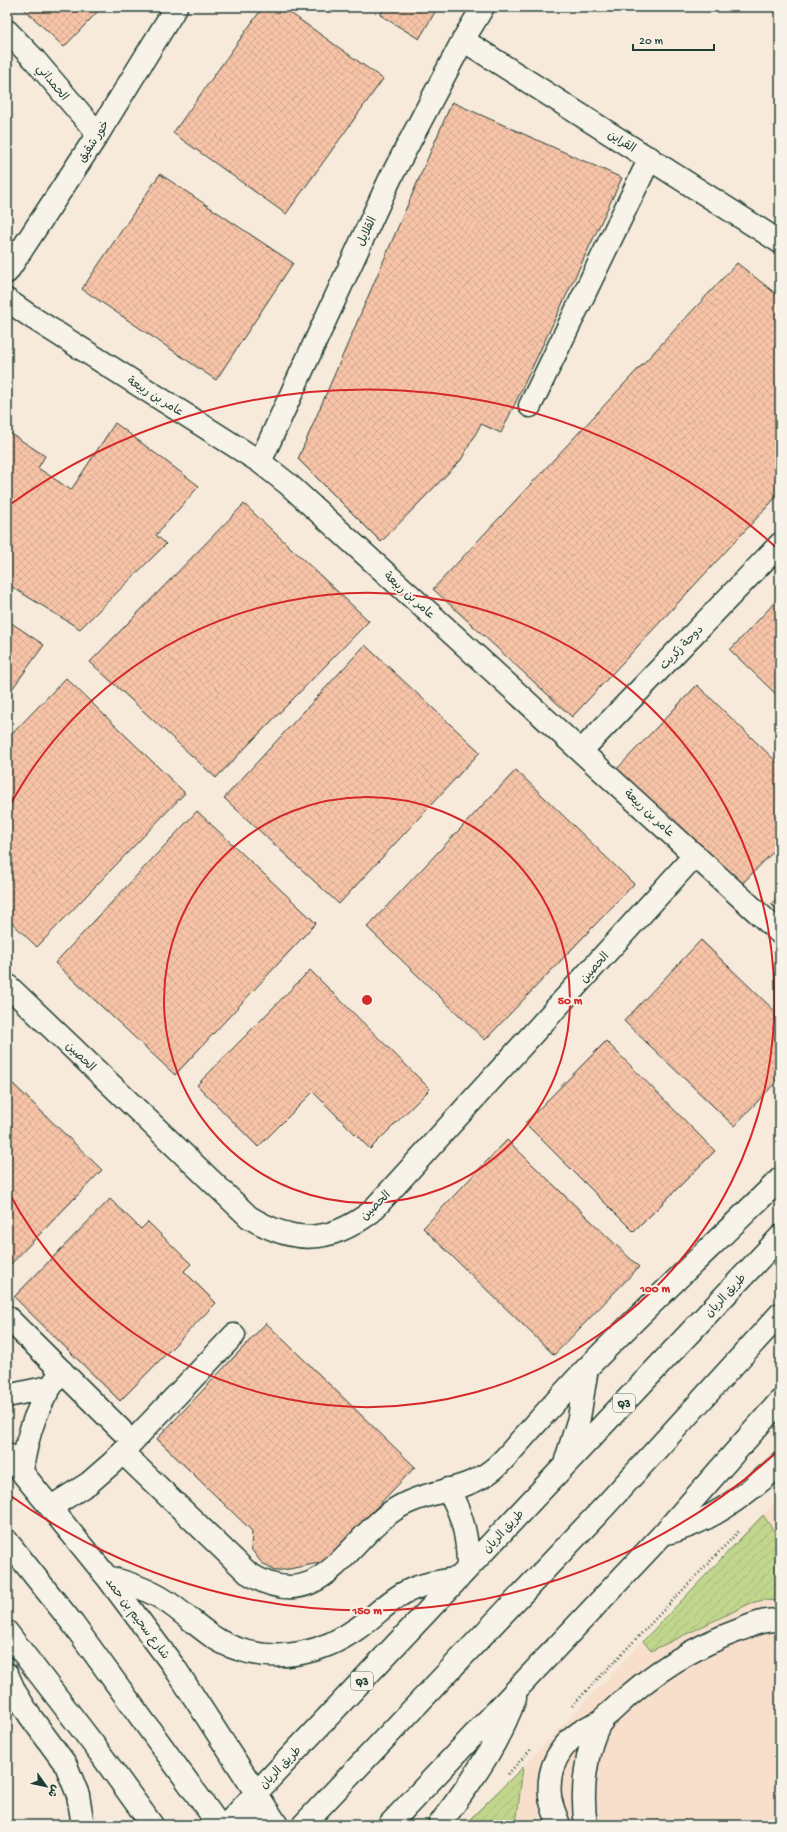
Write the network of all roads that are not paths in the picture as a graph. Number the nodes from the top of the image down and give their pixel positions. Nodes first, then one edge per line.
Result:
1 (176, 7) edge
2 (483, 7) edge
3 (7, 31) edge
4 (463, 40) junction
5 (98, 134) junction
6 (650, 158) junction
7 (780, 242) edge
8 (7, 272) edge
9 (7, 300) edge
10 (530, 406) dead end
11 (260, 462) junction
12 (780, 544) edge
13 (582, 750) junction
14 (695, 855) junction
15 (780, 933) edge
16 (7, 985) edge
17 (780, 1179) edge
18 (780, 1237) edge
19 (780, 1314) edge
20 (7, 1317) edge
21 (234, 1335) dead end
22 (587, 1368) junction
23 (56, 1379) junction
24 (7, 1396) edge
25 (780, 1401) edge
26 (121, 1430) dead end
27 (122, 1452) junction
28 (7, 1454) edge
29 (780, 1464) edge
30 (564, 1466) junction
31 (22, 1471) junction
32 (448, 1489) junction
33 (51, 1507) junction
34 (663, 1534) junction
35 (7, 1541) edge
36 (464, 1573) junction
37 (107, 1577) junction
38 (780, 1620) edge
39 (7, 1632) edge
40 (7, 1674) edge
41 (519, 1686) junction
42 (602, 1721) junction
43 (255, 1792) junction
44 (584, 1796) junction
45 (550, 1797) junction
46 (83, 1825) edge
47 (152, 1825) edge
48 (219, 1825) edge
49 (226, 1825) edge
50 (254, 1825) edge
51 (277, 1825) edge
52 (303, 1825) edge
53 (389, 1825) edge
54 (439, 1825) edge
55 (559, 1825) edge
56 (586, 1825) edge

1 - 5 main road, خور شقيق
2 - 4 main road, القلايل
3 - 5 main road, الحمداني
4 - 6 main road, القراين
4 - 11 main road, القلايل
5 - 8 main road, خور شقيق
6 - 7 main road, القراين
6 - 10 main road
9 - 11 main road, عامر بن ربيعة
11 - 13 main road, عامر بن ربيعة
12 - 13 main road, دوحة زكريت
13 - 14 main road, عامر بن ربيعة
14 - 15 main road, عامر بن ربيعة
14 - 16 main road, الحصين
17 - 22 main road
18 - 30 main road, طريق الريان / Q3
19 - 52 main road
20 - 23 main road
21 - 27 main road
22 - 30 main road
22 - 32 main road
23 - 24 main road
23 - 26 main road
23 - 31 main road
25 - 34 main road
27 - 32 main road
27 - 33 main road
28 - 31 main road, شارع سحيم بن حمد
29 - 34 main road
30 - 36 main road, طريق الريان / Q3
31 - 33 main road, شارع سحيم بن حمد
32 - 36 main road
33 - 37 main road, شارع سحيم بن حمد
34 - 41 main road
35 - 48 main road
36 - 37 main road
36 - 43 main road, طريق الريان / Q3
37 - 43 main road, شارع سحيم بن حمد
38 - 42 main road
39 - 47 main road
40 - 46 main road
41 - 53 main road
41 - 54 main road
42 - 44 main road
42 - 45 main road
43 - 49 main road, طريق الريان / Q3
43 - 50 main road
43 - 51 main road, شارع سحيم بن حمد
44 - 45 main road
44 - 56 main road
45 - 55 main road

